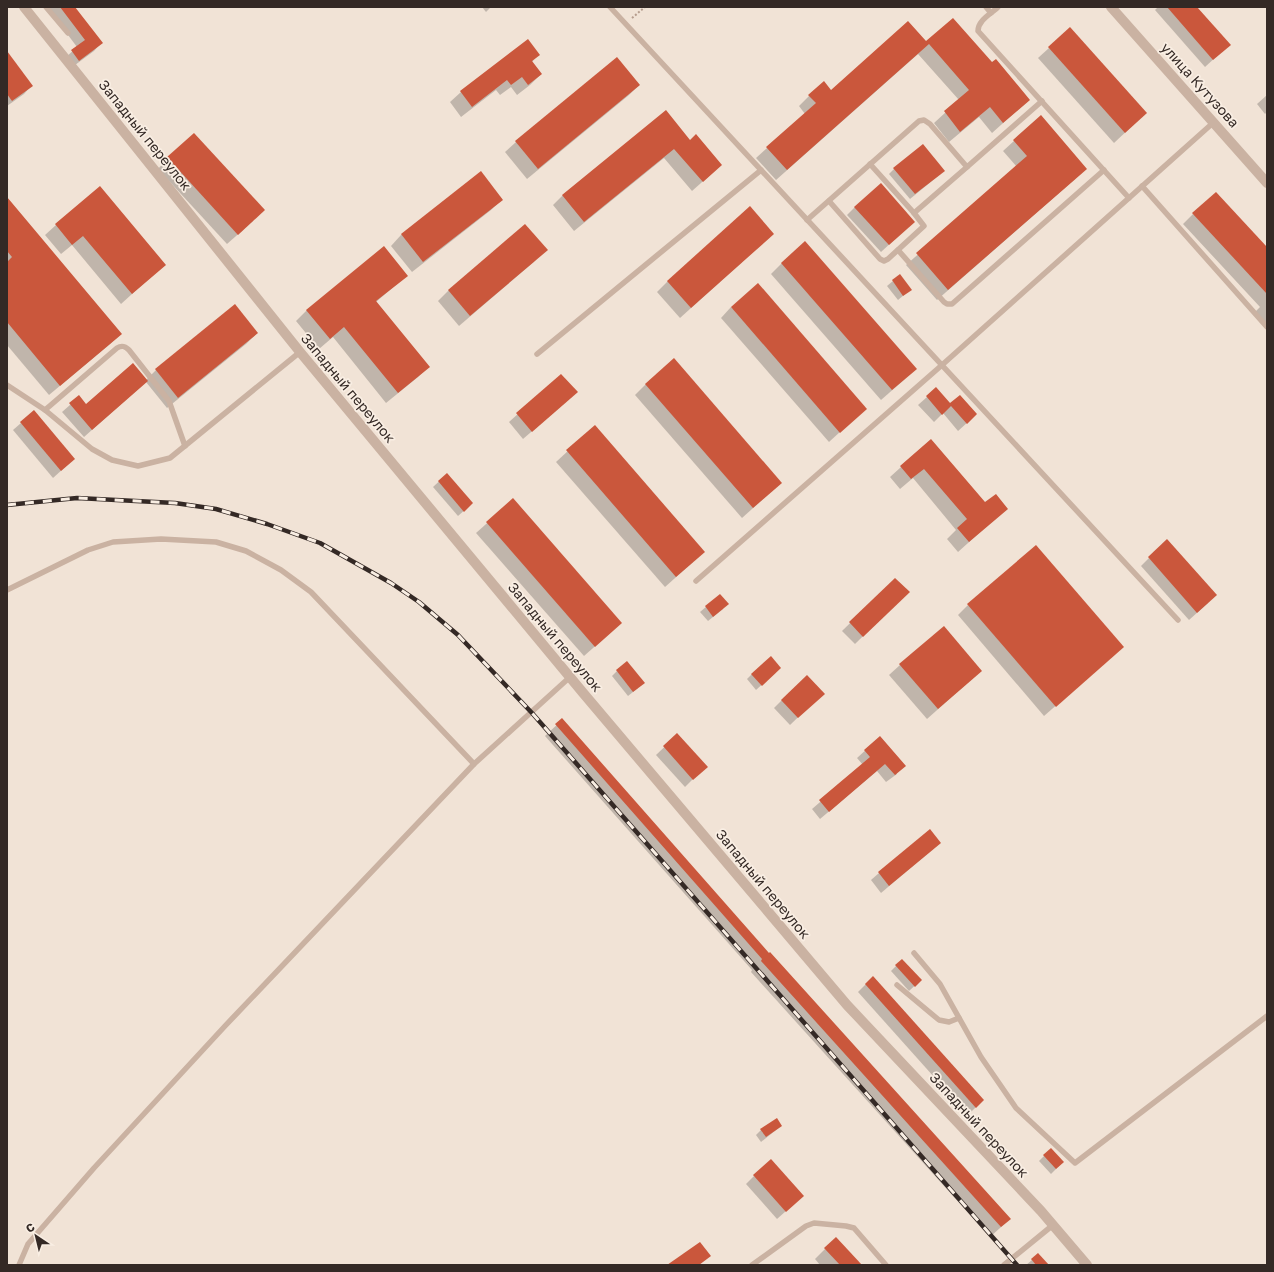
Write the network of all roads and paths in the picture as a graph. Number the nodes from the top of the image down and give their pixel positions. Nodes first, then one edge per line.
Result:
1 (24, 7) edge
2 (46, 7) edge
3 (610, 7) edge
4 (645, 7) edge
5 (986, 7) edge
6 (998, 7) edge
7 (1111, 7) edge
8 (991, 13) junction
9 (625, 24) junction
10 (68, 33) dead end
11 (1042, 101) junction
12 (1214, 122) junction
13 (870, 164) junction
14 (966, 167) junction
15 (761, 170) junction
16 (1104, 170) junction
17 (1267, 183) edge
18 (1142, 186) junction
19 (1129, 198) junction
20 (829, 201) junction
21 (914, 212) junction
22 (807, 220) junction
23 (898, 250) junction
24 (1267, 327) edge
25 (300, 352) junction
26 (537, 354) dead end
27 (942, 365) junction
28 (7, 385) edge
29 (44, 410) junction
30 (184, 446) junction
31 (696, 581) dead end
32 (7, 590) edge
33 (1178, 620) dead end
34 (570, 677) junction
35 (474, 764) junction
36 (914, 953) dead end
37 (898, 985) dead end
38 (1267, 1016) edge
39 (959, 1018) junction
40 (1053, 1225) junction
41 (19, 1265) edge
42 (752, 1265) edge
43 (886, 1265) edge
44 (1004, 1265) edge
45 (1087, 1265) edge

1 - 25 street, Западный переулок
2 - 10 lane
3 - 9 lane
4 - 9 path
5 - 8 lane
6 - 8 lane
7 - 12 street, улица Кутузова
8 - 11 lane
9 - 15 lane
11 - 14 lane
11 - 16 lane
12 - 17 street, улица Кутузова
12 - 18 lane
13 - 14 lane
13 - 20 lane
13 - 21 lane
14 - 21 lane
15 - 22 lane
15 - 26 lane
16 - 19 lane
16 - 23 lane
18 - 19 lane
18 - 24 lane
19 - 27 lane
20 - 22 lane
20 - 23 lane
21 - 23 lane
22 - 27 lane
25 - 30 lane
25 - 34 street, Западный переулок
27 - 31 lane
27 - 33 lane
28 - 29 lane
29 - 30 lane
29 - 30 lane
32 - 35 lane
34 - 35 lane
34 - 40 street, Западный переулок
35 - 41 lane
36 - 39 lane
37 - 39 lane
38 - 39 lane
40 - 44 lane
40 - 45 street, Западный переулок
42 - 43 lane

